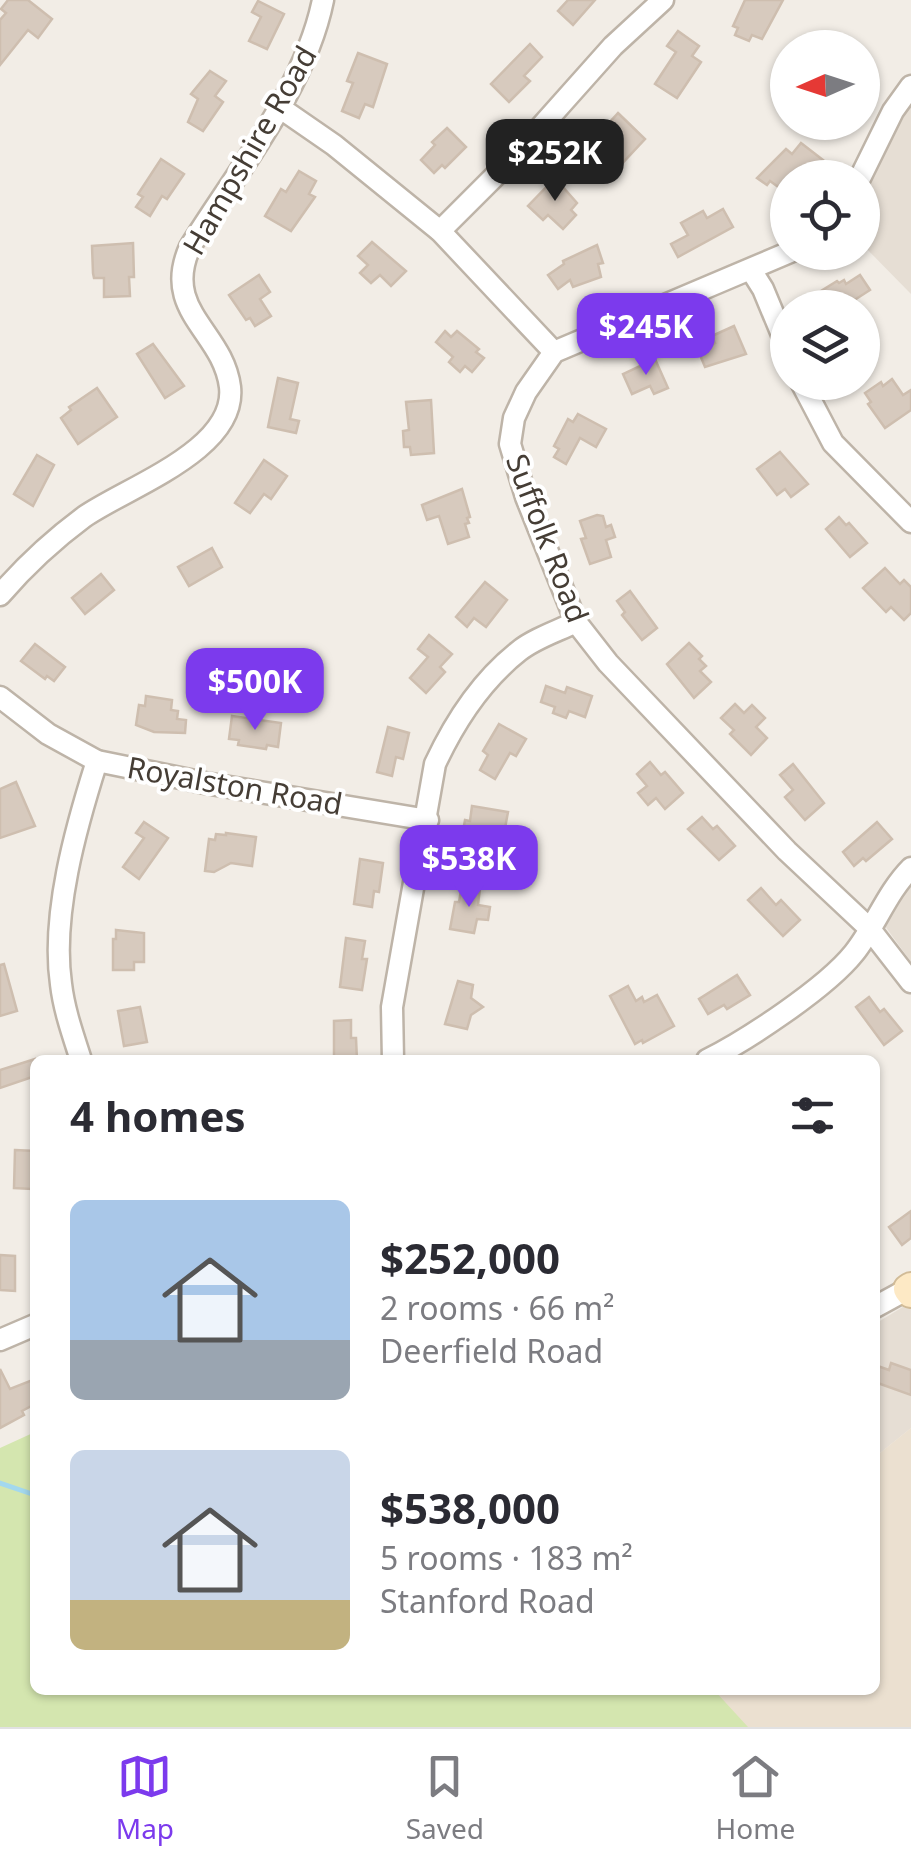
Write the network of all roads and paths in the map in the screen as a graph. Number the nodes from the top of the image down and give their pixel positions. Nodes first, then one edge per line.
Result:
1 (322, 0) edge
2 (663, 0) edge
3 (911, 86) edge
4 (279, 108) junction
5 (869, 160) edge
6 (440, 230) junction
7 (770, 261) edge
8 (751, 270) junction
9 (770, 311) edge
10 (554, 352) junction
11 (811, 400) edge
12 (911, 522) edge
13 (0, 595) edge
14 (576, 622) junction
15 (0, 698) edge
16 (96, 761) junction
17 (428, 820) junction
18 (911, 868) edge
19 (869, 928) junction
20 (911, 982) edge
21 (79, 1055) edge
22 (393, 1055) edge
23 (718, 1055) edge
24 (910, 1290) edge
25 (880, 1305) edge
26 (30, 1327) edge
27 (0, 1340) edge

1 - 4 street, Hampshire Road
2 - 6 street
3 - 5 street
4 - 6 street
4 - 13 street, Hampshire Road
6 - 10 street
7 - 8 street
8 - 9 street
8 - 10 street
10 - 14 street, Suffolk Road
11 - 12 street
14 - 17 street
14 - 19 street, Suffolk Road
15 - 16 street, Royalston Road
16 - 17 street, Royalston Road
16 - 21 street
17 - 22 street
18 - 19 street
19 - 20 street, Suffolk Road
19 - 23 street
24 - 25 street
26 - 27 street

